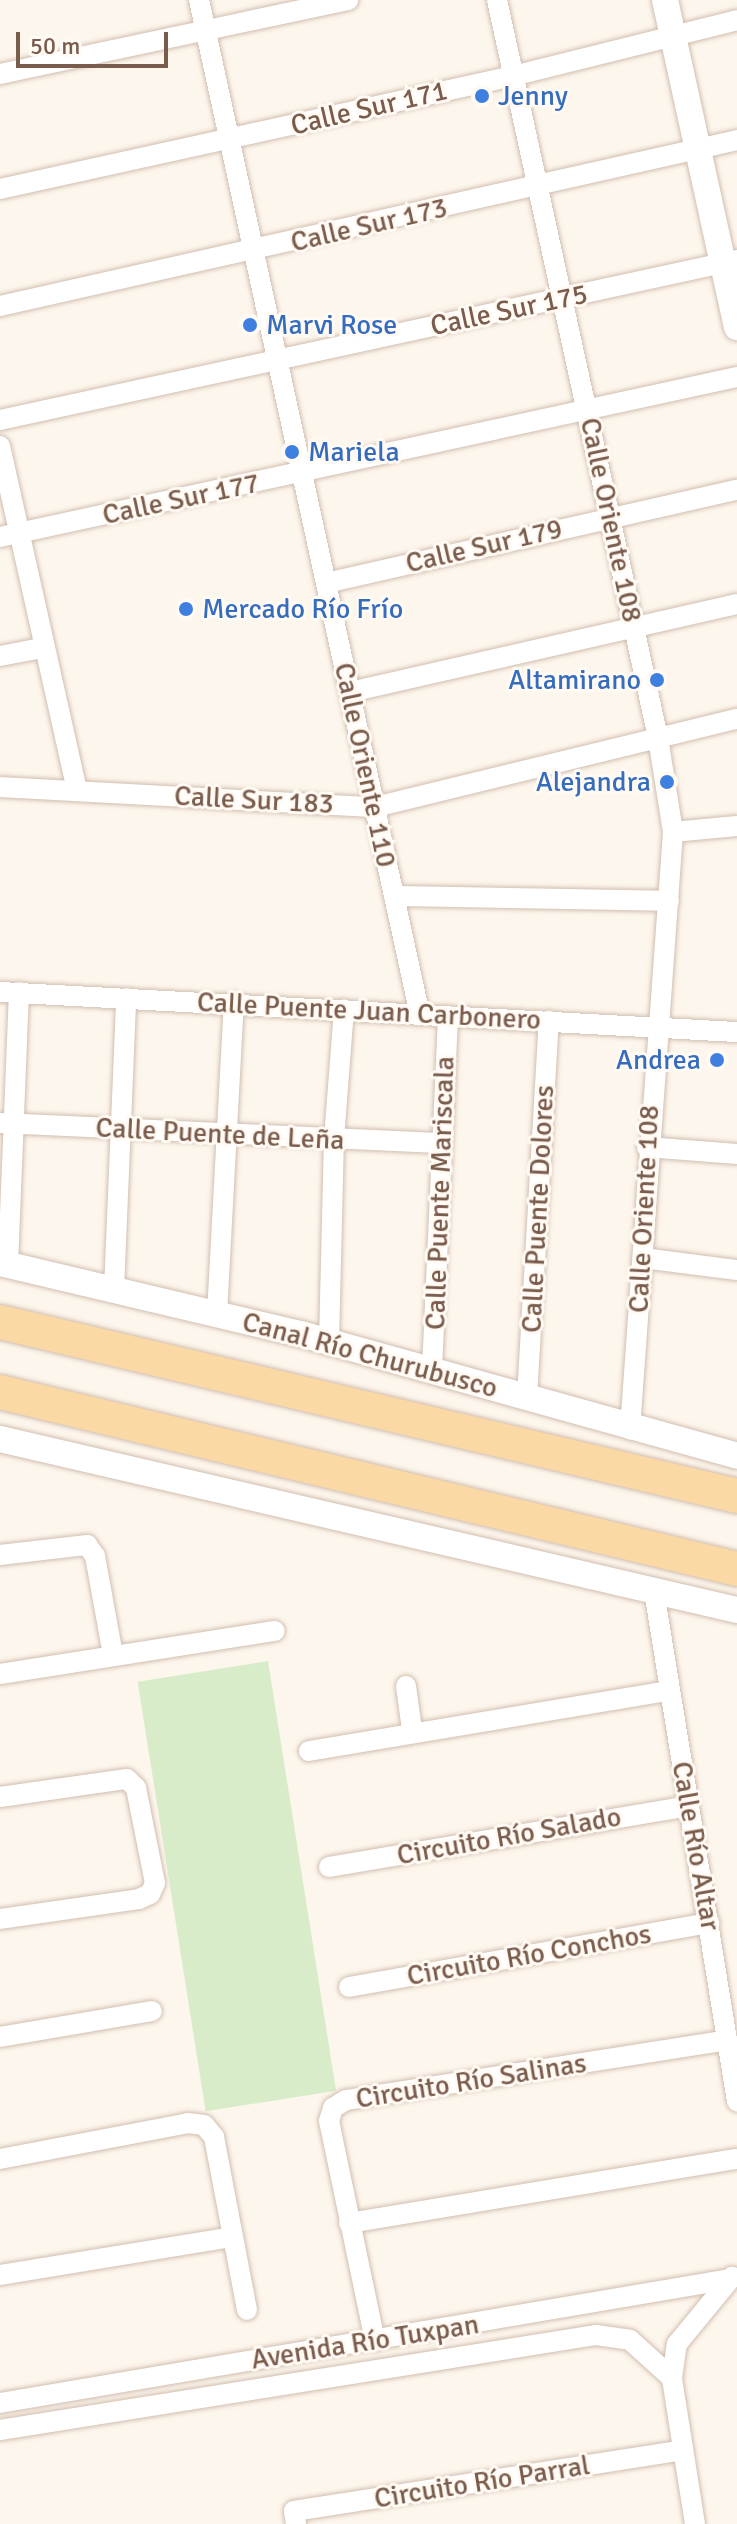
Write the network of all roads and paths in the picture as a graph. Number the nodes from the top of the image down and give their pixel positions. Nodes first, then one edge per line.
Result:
1 (199, 0) edge
2 (348, 0) edge
3 (497, 0) edge
4 (665, 0) edge
5 (737, 20) edge
6 (207, 32) junction
7 (673, 35) junction
8 (0, 74) edge
9 (513, 76) junction
10 (230, 139) junction
11 (737, 140) edge
12 (699, 149) junction
13 (538, 186) junction
14 (0, 189) edge
15 (254, 251) junction
16 (730, 261) edge
17 (564, 298) junction
18 (0, 306) edge
19 (737, 327) edge
20 (278, 360) junction
21 (737, 377) edge
22 (586, 409) junction
23 (0, 420) edge
24 (0, 446) edge
25 (303, 473) junction
26 (737, 490) edge
27 (610, 516) junction
28 (10, 535) edge
29 (326, 583) junction
30 (737, 604) edge
31 (634, 628) junction
32 (42, 648) junction
33 (0, 656) edge
34 (350, 692) junction
35 (737, 719) edge
36 (658, 738) junction
37 (0, 787) edge
38 (77, 791) junction
39 (375, 807) junction
40 (737, 826) edge
41 (673, 832) junction
42 (394, 896) junction
43 (669, 901) junction
44 (10, 992) edge
45 (126, 998) junction
46 (234, 1002) junction
47 (344, 1009) junction
48 (420, 1015) junction
49 (448, 1016) junction
50 (549, 1021) junction
51 (657, 1027) junction
52 (737, 1032) edge
53 (7, 1124) edge
54 (121, 1129) junction
55 (228, 1134) junction
56 (334, 1139) junction
57 (440, 1143) junction
58 (647, 1147) junction
59 (737, 1154) edge
60 (643, 1258) junction
61 (4, 1264) edge
62 (737, 1270) edge
63 (114, 1290) junction
64 (217, 1314) junction
65 (0, 1322) edge
66 (329, 1342) junction
67 (432, 1370) junction
68 (0, 1392) edge
69 (527, 1398) junction
70 (630, 1429) junction
71 (0, 1439) edge
72 (737, 1456) edge
73 (737, 1496) edge
74 (0, 1555) edge
75 (737, 1569) edge
76 (654, 1591) junction
77 (737, 1610) edge
78 (275, 1631) dead end
79 (113, 1655) junction
80 (0, 1674) edge
81 (406, 1686) dead end
82 (669, 1691) junction
83 (412, 1730) junction
84 (309, 1751) dead end
85 (0, 1797) edge
86 (689, 1806) junction
87 (329, 1867) dead end
88 (0, 1919) edge
89 (709, 1923) junction
90 (349, 1987) dead end
91 (152, 2011) dead end
92 (0, 2037) edge
93 (727, 2040) junction
94 (737, 2101) edge
95 (0, 2159) edge
96 (737, 2159) edge
97 (349, 2223) junction
98 (233, 2237) junction
99 (0, 2275) edge
100 (734, 2275) edge
101 (247, 2310) dead end
102 (375, 2341) junction
103 (672, 2378) junction
104 (0, 2403) edge
105 (0, 2430) edge
106 (683, 2450) junction
107 (296, 2524) edge
108 (695, 2524) edge

1 - 6 street, Calle Oriente 110
2 - 6 street
3 - 9 street, Calle Oriente 108
4 - 7 street
5 - 7 street, Calle Sur 171
6 - 8 street
6 - 10 street, Calle Oriente 110
7 - 9 street, Calle Sur 171
7 - 12 street
9 - 10 street, Calle Sur 171
9 - 13 street, Calle Oriente 108
10 - 14 street, Calle Sur 171
10 - 15 street, Calle Oriente 110
11 - 12 street, Calle Sur 173
12 - 13 street, Calle Sur 173
12 - 16 street
13 - 15 street, Calle Sur 173
13 - 17 street, Calle Oriente 108
15 - 18 street, Calle Sur 173
15 - 20 street, Calle Oriente 110
16 - 17 street, Calle Sur 175
16 - 19 street
17 - 20 street, Calle Sur 175
17 - 22 street, Calle Oriente 108
20 - 23 street, Calle Sur 175
20 - 25 street, Calle Oriente 110
21 - 22 street, Calle Sur 177
22 - 25 street, Calle Sur 177
22 - 27 street, Calle Oriente 108
24 - 28 street
25 - 28 street, Calle Sur 177
25 - 29 street, Calle Oriente 110
26 - 27 street, Calle Sur 179
27 - 29 street, Calle Sur 179
27 - 31 street, Calle Oriente 108
28 - 32 street
29 - 34 street, Calle Oriente 110
30 - 31 street
31 - 34 street
31 - 36 street, Calle Oriente 108
32 - 33 street
32 - 38 street
34 - 39 street, Calle Oriente 110
35 - 36 street, Calle Sur 183
36 - 39 street, Calle Sur 183
36 - 41 street, Calle Oriente 108
37 - 38 street, Calle Sur 183
38 - 39 street, Calle Sur 183
39 - 42 street, Calle Oriente 110
40 - 41 street
41 - 43 street, Calle Oriente 108
42 - 43 street
42 - 48 street, Calle Oriente 110
43 - 51 street, Calle Oriente 108
44 - 45 street, Calle Puente Juan Carbonero
44 - 53 street
45 - 46 street, Calle Puente Juan Carbonero
45 - 54 street
46 - 47 street, Calle Puente Juan Carbonero
46 - 55 street
47 - 48 street, Calle Puente Juan Carbonero
47 - 56 street
48 - 49 street, Calle Puente Juan Carbonero
49 - 50 street, Calle Puente Juan Carbonero
49 - 57 street, Calle Puente Mariscala
50 - 51 street, Calle Puente Juan Carbonero
50 - 69 street, Calle Puente Dolores
51 - 52 street, Calle Puente Juan Carbonero
51 - 58 street, Calle Oriente 108
53 - 54 street, Calle Puente de Leña
53 - 61 street
54 - 55 street, Calle Puente de Leña
54 - 63 street
55 - 56 street, Calle Puente de Leña
55 - 64 street
56 - 57 street, Calle Puente de Leña
56 - 66 street
57 - 67 street, Calle Puente Mariscala
58 - 59 street
58 - 60 street, Calle Oriente 108
60 - 62 street
60 - 70 street, Calle Oriente 108
61 - 63 street, Canal Río Churubusco
63 - 64 street, Canal Río Churubusco
64 - 66 street, Canal Río Churubusco
65 - 73 main road, Canal Río Churubusco
66 - 67 street, Canal Río Churubusco
67 - 69 street, Canal Río Churubusco
68 - 75 main road
69 - 70 street, Canal Río Churubusco
70 - 72 street, Canal Río Churubusco
71 - 76 street
74 - 79 street
76 - 77 street
76 - 82 street, Calle Río Altar
78 - 79 street
79 - 80 street
81 - 83 street
82 - 83 street
82 - 86 street, Calle Río Altar
83 - 84 street
85 - 88 street
86 - 87 street, Circuito Río Salado
86 - 89 street, Calle Río Altar
89 - 90 street, Circuito Río Conchos
89 - 93 street, Calle Río Altar
91 - 92 street
93 - 94 street, Calle Río Altar
93 - 97 street, Circuito Río Salinas
95 - 98 street
96 - 97 street
97 - 102 street, Circuito Río Salinas
98 - 99 street
98 - 101 street
100 - 102 street, Avenida Río Tuxpan
100 - 103 street
102 - 104 street, Avenida Río Tuxpan
103 - 105 street, Avenida Río Tuxpan
103 - 106 street
106 - 107 street, Circuito Río Parral
106 - 108 street

